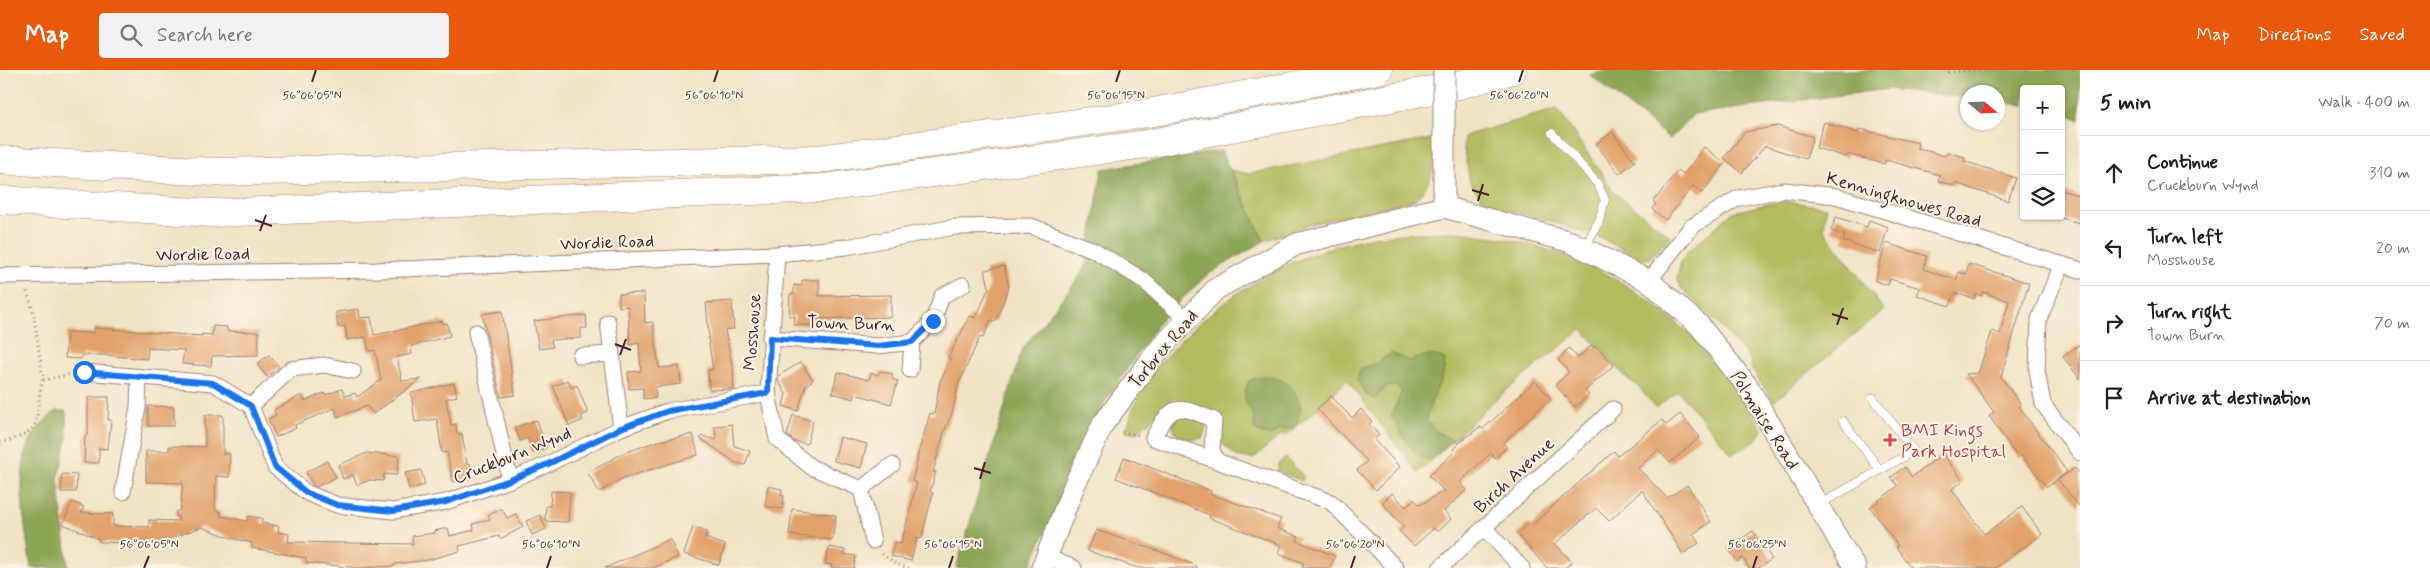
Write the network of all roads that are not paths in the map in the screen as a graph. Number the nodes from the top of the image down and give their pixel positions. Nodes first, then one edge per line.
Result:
1 (1378, 70) edge
2 (1444, 70) edge
3 (1512, 70) edge
4 (1552, 133) dead end
5 (0, 160) edge
6 (0, 200) edge
7 (1444, 208) junction
8 (1374, 223) joint
9 (1584, 249) junction
10 (777, 254) junction
11 (2062, 264) junction
12 (2080, 270) edge
13 (0, 276) edge
14 (1649, 282) junction
15 (963, 285) dead end
16 (1186, 319) junction
17 (608, 322) dead end
18 (476, 332) dead end
19 (770, 338) junction
20 (912, 342) junction
21 (611, 354) junction
22 (580, 356) dead end
23 (910, 370) dead end
24 (84, 372) road end
25 (353, 372) dead end
26 (138, 377) junction
27 (768, 393) junction
28 (1873, 398) dead end
29 (251, 406) junction
30 (1613, 409) dead end
31 (1843, 421) dead end
32 (621, 428) junction
33 (2080, 452) edge
34 (1216, 461) junction
35 (892, 465) dead end
36 (1880, 470) junction
37 (510, 480) junction
38 (861, 489) junction
39 (123, 492) dead end
40 (1817, 506) junction
41 (1484, 528) junction
42 (873, 541) road end
43 (1044, 563) edge
44 (1074, 568) edge
45 (1396, 568) edge
46 (1440, 568) edge
47 (1522, 568) edge
48 (1855, 568) edge

1 - 5 highway
2 - 7 street, bridge
3 - 6 highway
4 - 9 lane
7 - 8 street, Polmaise Road
7 - 9 street, Polmaise Road
8 - 16 street, Torbrex Road
9 - 14 street, Polmaise Road
10 - 13 street, Wordie Road
10 - 16 street, Wordie Road
10 - 19 street, Mosshouse
11 - 12 street, Kenningknowes Road
11 - 14 street, Kenningknowes Road
11 - 33 street
14 - 40 street, Polmaise Road
15 - 20 street, Town Burn
16 - 43 street, Torbrex Road
17 - 21 street
18 - 37 street
19 - 20 street, Town Burn
19 - 27 street, Mosshouse
20 - 23 street
21 - 22 street
21 - 32 street
24 - 26 street
25 - 29 street
26 - 29 street
26 - 39 street
27 - 32 street, Cruckburn Wynd
27 - 38 street, Mosshouse
28 - 36 lane
29 - 37 street, Cruckburn Wynd
30 - 41 street, Birch Avenue
31 - 36 lane
32 - 37 street, Cruckburn Wynd
34 - 34 street
34 - 45 street
35 - 38 street
36 - 40 lane
38 - 42 street
40 - 48 street, Polmaise Road
41 - 46 street, Birch Avenue
41 - 47 street
43 - 44 street

